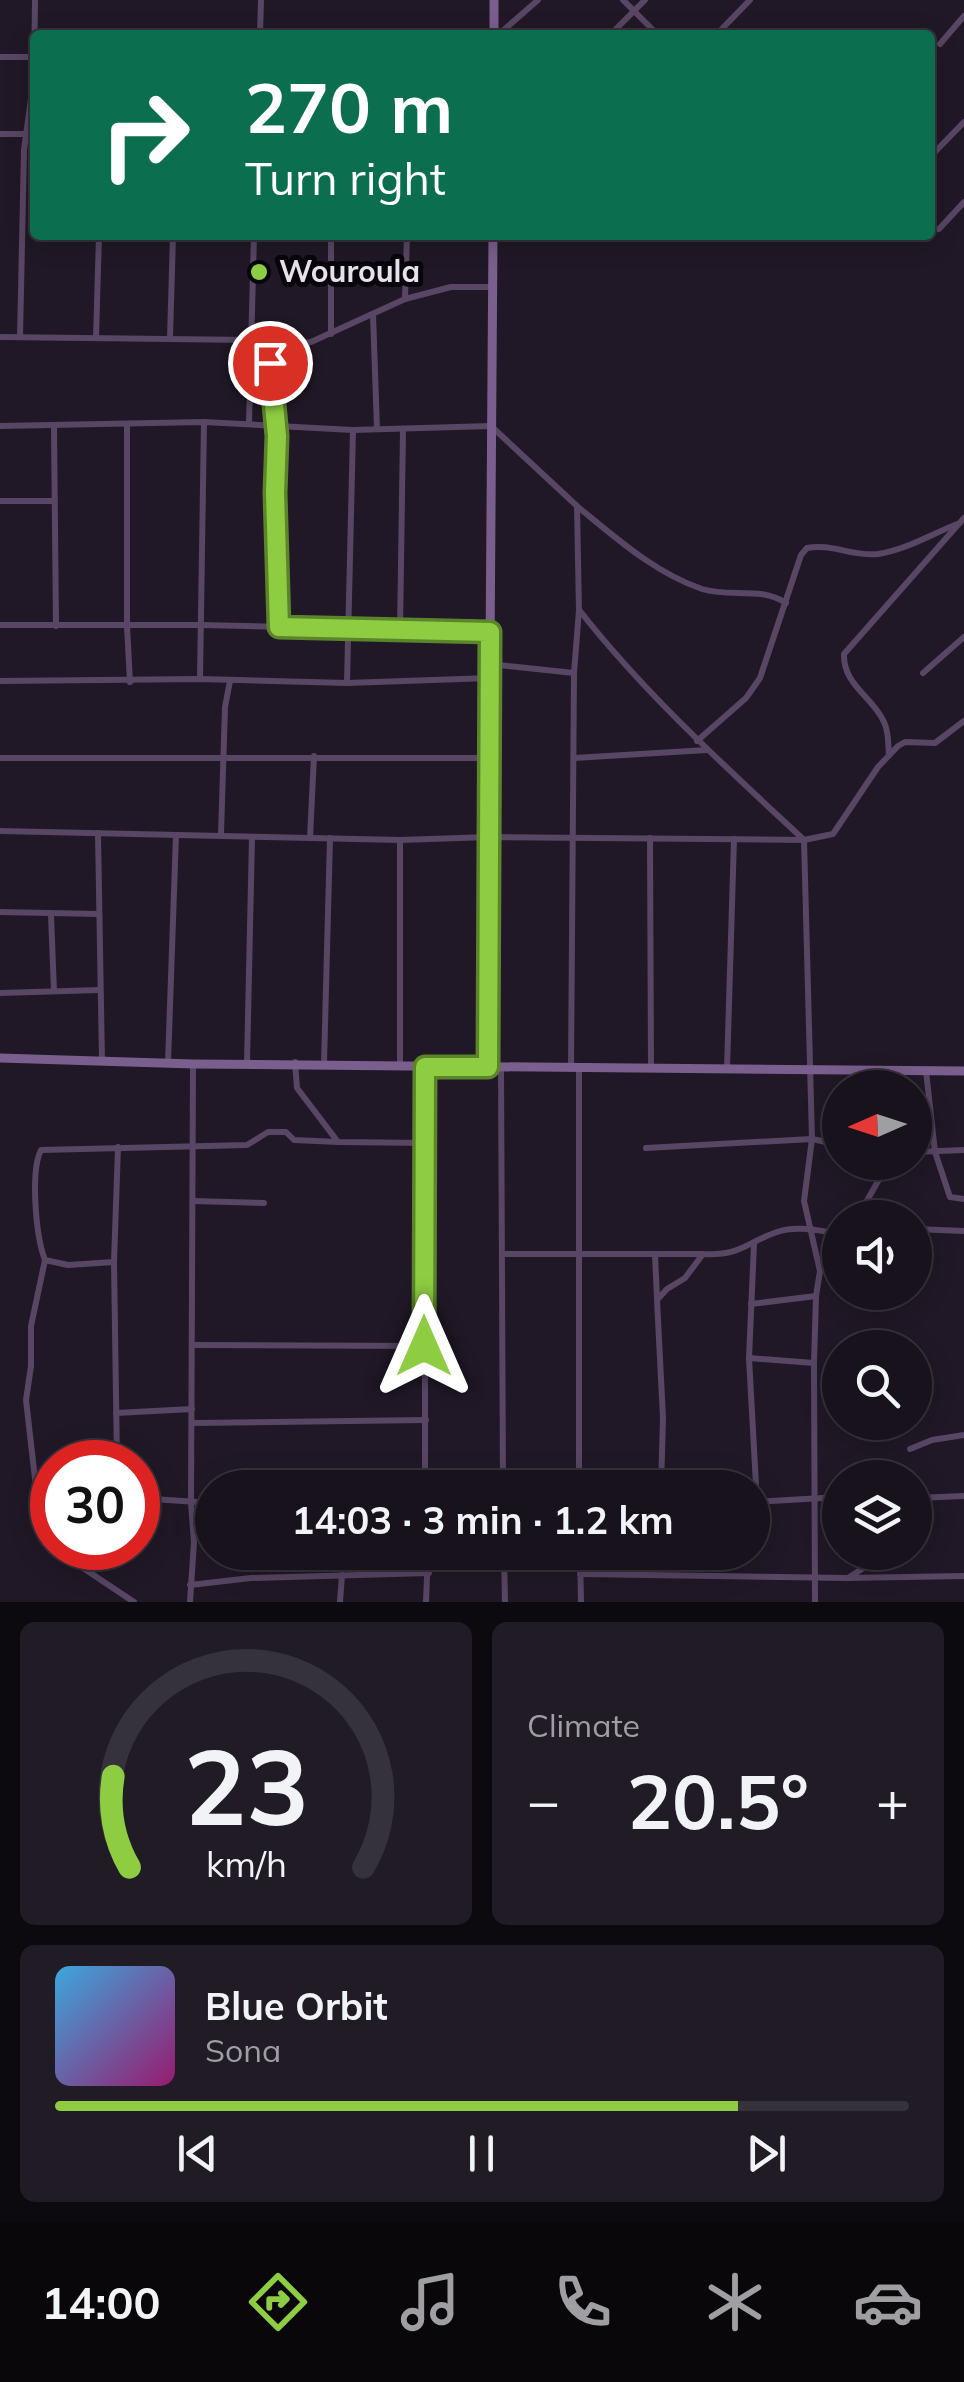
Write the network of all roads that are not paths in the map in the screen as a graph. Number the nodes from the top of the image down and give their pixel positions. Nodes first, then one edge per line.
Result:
1 (35, 0) edge
2 (261, 0) edge
3 (494, 0) edge
4 (538, 0) edge
5 (623, 0) edge
6 (644, 0) edge
7 (750, 0) edge
8 (634, 10) junction
9 (964, 16) edge
10 (35, 30) edge
11 (260, 30) edge
12 (496, 30) edge
13 (502, 30) edge
14 (615, 30) edge
15 (653, 30) edge
16 (721, 30) edge
17 (940, 44) dead end
18 (0, 57) edge
19 (30, 57) edge
20 (964, 122) edge
21 (0, 134) edge
22 (30, 134) edge
23 (935, 151) edge
24 (964, 202) edge
25 (939, 229) dead end
26 (99, 240) edge
27 (173, 240) edge
28 (254, 240) edge
29 (331, 240) edge
30 (407, 240) edge
31 (494, 240) edge
32 (492, 287) junction
33 (405, 298) junction
34 (373, 314) junction
35 (331, 334) junction
36 (0, 337) edge
37 (20, 337) junction
38 (96, 338) junction
39 (170, 338) junction
40 (250, 340) junction
41 (270, 342) junction
42 (204, 422) junction
43 (249, 422) junction
44 (127, 424) junction
45 (276, 425) junction
46 (0, 426) edge
47 (54, 426) junction
48 (492, 426) junction
49 (377, 429) junction
50 (353, 430) junction
51 (403, 430) junction
52 (0, 501) edge
53 (54, 501) junction
54 (577, 506) junction
55 (963, 520) edge
56 (786, 603) junction
57 (580, 610) junction
58 (0, 624) edge
59 (201, 625) junction
60 (56, 626) junction
61 (127, 626) junction
62 (279, 627) junction
63 (346, 629) junction
64 (400, 631) junction
65 (490, 632) junction
66 (964, 637) edge
67 (490, 664) junction
68 (574, 672) junction
69 (923, 673) dead end
70 (490, 678) junction
71 (200, 679) junction
72 (230, 681) junction
73 (0, 682) edge
74 (130, 682) junction
75 (347, 682) junction
76 (964, 720) edge
77 (698, 741) junction
78 (707, 750) junction
79 (889, 754) junction
80 (314, 756) junction
81 (0, 758) edge
82 (224, 758) junction
83 (489, 758) junction
84 (574, 758) junction
85 (0, 831) edge
86 (98, 833) junction
87 (176, 835) junction
88 (221, 835) junction
89 (252, 837) junction
90 (489, 837) junction
91 (310, 838) junction
92 (330, 838) junction
93 (574, 838) junction
94 (650, 838) junction
95 (400, 840) junction
96 (734, 840) junction
97 (804, 840) junction
98 (0, 912) edge
99 (51, 914) junction
100 (99, 914) junction
101 (100, 990) junction
102 (54, 992) junction
103 (0, 993) edge
104 (0, 1058) edge
105 (102, 1062) junction
106 (294, 1062) junction
107 (168, 1063) junction
108 (193, 1064) junction
109 (247, 1064) junction
110 (324, 1064) junction
111 (400, 1066) junction
112 (501, 1066) junction
113 (425, 1067) junction
114 (488, 1067) junction
115 (575, 1068) junction
116 (651, 1069) junction
117 (727, 1070) junction
118 (809, 1071) junction
119 (822, 1071) edge
120 (932, 1071) edge
121 (964, 1071) edge
122 (932, 1125) edge
123 (812, 1140) junction
124 (338, 1142) junction
125 (822, 1142) edge
126 (426, 1143) junction
127 (194, 1145) junction
128 (118, 1147) junction
129 (646, 1148) dead end
130 (964, 1150) edge
131 (935, 1152) junction
132 (964, 1199) edge
133 (193, 1201) junction
134 (264, 1203) dead end
135 (808, 1229) junction
136 (932, 1230) edge
137 (822, 1231) edge
138 (964, 1231) edge
139 (754, 1244) junction
140 (581, 1252) junction
141 (502, 1254) junction
142 (703, 1254) junction
143 (654, 1255) junction
144 (45, 1260) junction
145 (114, 1262) junction
146 (822, 1268) edge
147 (820, 1271) junction
148 (816, 1296) junction
149 (657, 1300) junction
150 (751, 1304) junction
151 (192, 1345) junction
152 (424, 1346) junction
153 (749, 1358) junction
154 (814, 1363) junction
155 (192, 1408) junction
156 (116, 1413) junction
157 (426, 1420) junction
158 (192, 1424) junction
159 (964, 1435) edge
160 (31, 1440) edge
161 (117, 1440) edge
162 (910, 1449) dead end
163 (425, 1470) edge
164 (503, 1470) edge
165 (580, 1470) edge
166 (662, 1470) edge
167 (754, 1470) edge
168 (964, 1496) edge
169 (816, 1497) junction
170 (822, 1497) edge
171 (932, 1497) edge
172 (160, 1500) edge
173 (770, 1501) edge
174 (191, 1502) junction
175 (195, 1502) edge
176 (86, 1570) edge
177 (429, 1570) edge
178 (505, 1570) edge
179 (580, 1570) edge
180 (859, 1570) edge
181 (429, 1573) junction
182 (580, 1574) junction
183 (342, 1575) junction
184 (964, 1576) edge
185 (816, 1578) junction
186 (846, 1578) junction
187 (190, 1585) junction
188 (134, 1602) edge
189 (190, 1602) edge
190 (340, 1602) edge
191 (426, 1602) edge
192 (506, 1602) edge
193 (581, 1602) edge
194 (815, 1602) edge

1 - 10 street
2 - 11 street
3 - 12 street
4 - 13 street
5 - 8 street
6 - 8 street
7 - 16 street
8 - 14 street
8 - 15 street
9 - 17 street
18 - 19 street
20 - 23 street
21 - 22 street
22 - 37 street
24 - 25 street
26 - 38 street
27 - 39 street
28 - 40 street
29 - 35 street
30 - 33 street
31 - 32 street
32 - 33 street
32 - 48 street
33 - 34 street
34 - 35 street
34 - 49 street
35 - 41 street
36 - 37 street
37 - 38 street
38 - 39 street
39 - 40 street
40 - 41 street
40 - 43 street
41 - 45 street
42 - 43 street
42 - 44 street
42 - 59 street
43 - 45 street
44 - 47 street
44 - 61 street
45 - 50 street
45 - 62 street
46 - 47 street
47 - 53 street
48 - 51 street
48 - 54 street
48 - 65 street
49 - 50 street
49 - 51 street
50 - 63 street
51 - 64 street
52 - 53 street
53 - 60 street
54 - 56 street
54 - 57 street
55 - 56 street
55 - 79 street
56 - 77 street
57 - 68 street
57 - 77 street
58 - 60 street
59 - 61 street
59 - 62 street
59 - 71 street
60 - 61 street
61 - 74 street
62 - 63 street
63 - 64 street
63 - 75 street
64 - 65 street
65 - 67 street
66 - 69 street
67 - 68 street
67 - 70 street
68 - 84 street
70 - 75 street
70 - 83 street
71 - 72 street
71 - 74 street
72 - 75 street
72 - 82 street
73 - 74 street
76 - 79 street
77 - 78 street
78 - 84 street
78 - 97 street
79 - 97 street
80 - 82 street
80 - 83 street
80 - 91 street
81 - 82 street
82 - 88 street
83 - 90 street
84 - 93 street
85 - 86 street
86 - 87 street
86 - 100 street
87 - 88 street
87 - 107 street
88 - 89 street
89 - 91 street
89 - 109 street
90 - 93 street
90 - 95 street
90 - 114 street
91 - 92 street
92 - 95 street
92 - 110 street
93 - 94 street
93 - 115 street
94 - 96 street
94 - 116 street
95 - 111 street
96 - 97 street
96 - 117 street
97 - 118 street
98 - 99 street
99 - 100 street
99 - 102 street
100 - 101 street
101 - 102 street
101 - 105 street
102 - 103 street
104 - 105 street
105 - 107 street
106 - 109 street
106 - 110 street
106 - 124 street
107 - 108 street
108 - 109 street
108 - 127 street
110 - 111 street
111 - 113 street
112 - 114 street
112 - 115 street
112 - 141 street
113 - 114 street
113 - 126 street
115 - 116 street
115 - 140 street
116 - 117 street
117 - 118 street
118 - 119 street
118 - 123 street
120 - 121 street
122 - 131 street
123 - 125 street
123 - 129 street
123 - 135 street
124 - 126 street
124 - 127 street
126 - 152 street
127 - 128 street
127 - 133 street
128 - 144 street
128 - 145 street
130 - 131 street
131 - 132 street
133 - 134 street
133 - 151 street
135 - 137 street
135 - 139 street
135 - 147 street
136 - 138 street
139 - 142 street
139 - 150 street
140 - 141 street
140 - 143 street
140 - 165 street
141 - 164 street
142 - 143 street
142 - 149 street
143 - 149 street
144 - 145 street
144 - 160 street
145 - 156 street
146 - 147 street
147 - 148 street
148 - 150 street
148 - 154 street
149 - 166 street
150 - 153 street
151 - 152 street
151 - 155 street
152 - 157 street
153 - 154 street
153 - 167 street
154 - 169 street
155 - 156 street
155 - 158 street
156 - 161 street
157 - 158 street
157 - 163 street
158 - 174 street
159 - 162 street
168 - 171 street
169 - 170 street
169 - 173 street
169 - 185 street
172 - 174 street
174 - 175 street
174 - 187 street
176 - 188 street
177 - 181 street
178 - 192 street
179 - 182 street
180 - 186 street
181 - 183 street
181 - 191 street
182 - 185 street
182 - 193 street
183 - 187 street
183 - 190 street
184 - 186 street
185 - 186 street
185 - 194 street
187 - 189 street

